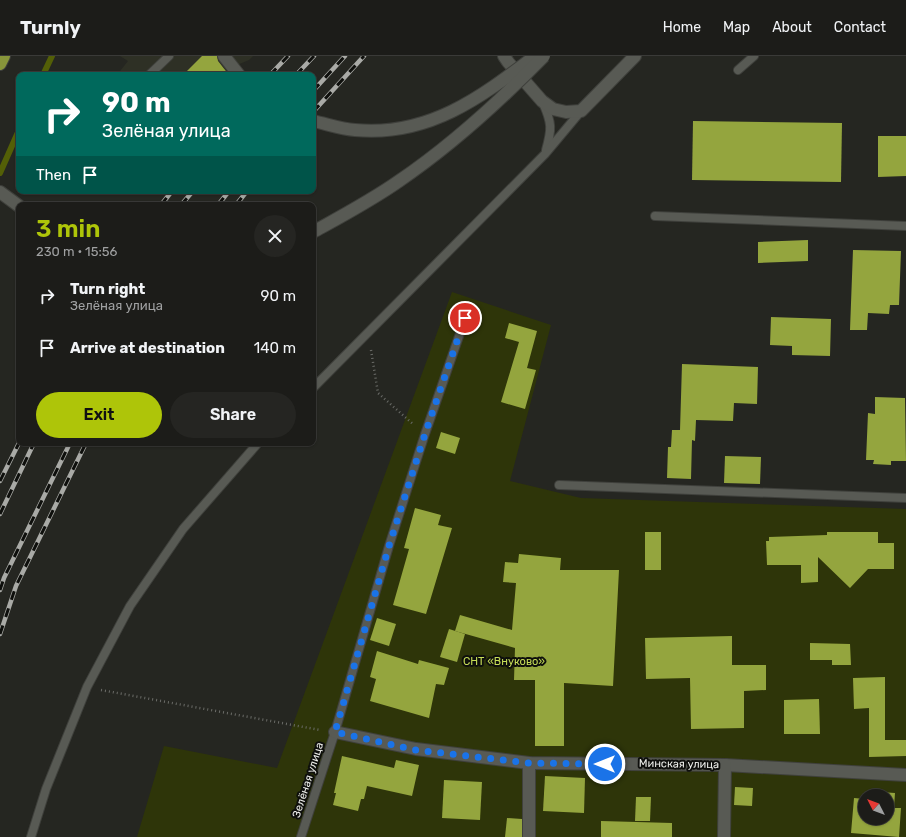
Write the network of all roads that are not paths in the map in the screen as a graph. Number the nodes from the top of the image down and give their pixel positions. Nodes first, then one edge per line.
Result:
1 (4, 56) edge
2 (169, 56) edge
3 (224, 56) edge
4 (504, 56) edge
5 (535, 56) edge
6 (544, 56) edge
7 (635, 56) edge
8 (754, 56) edge
9 (0, 64) edge
10 (738, 70) dead end
11 (152, 72) edge
12 (237, 72) edge
13 (542, 101) junction
14 (581, 111) junction
15 (316, 122) edge
16 (545, 154) junction
17 (0, 192) edge
18 (16, 204) edge
19 (655, 216) dead end
20 (906, 226) edge
21 (316, 230) edge
22 (465, 318) dead end
23 (316, 385) edge
24 (255, 446) edge
25 (559, 486) dead end
26 (906, 498) edge
27 (335, 732) junction
28 (529, 763) junction
29 (725, 765) junction
30 (906, 775) edge
31 (31, 837) edge
32 (301, 837) edge
33 (529, 837) edge
34 (724, 837) edge

1 - 9 highway
2 - 11 lane
3 - 12 street
4 - 13 street
5 - 15 street, bridge
6 - 21 street, bridge
7 - 14 street
8 - 10 lane
13 - 14 street
13 - 16 lane
14 - 16 lane
16 - 23 lane
17 - 18 street
19 - 20 lane
22 - 27 lane, Зелёная улица
24 - 31 lane
25 - 26 lane
27 - 28 street, Минская улица
27 - 32 lane, Зелёная улица
28 - 29 street, Минская улица
28 - 33 street
29 - 30 street, Минская улица
29 - 34 street

